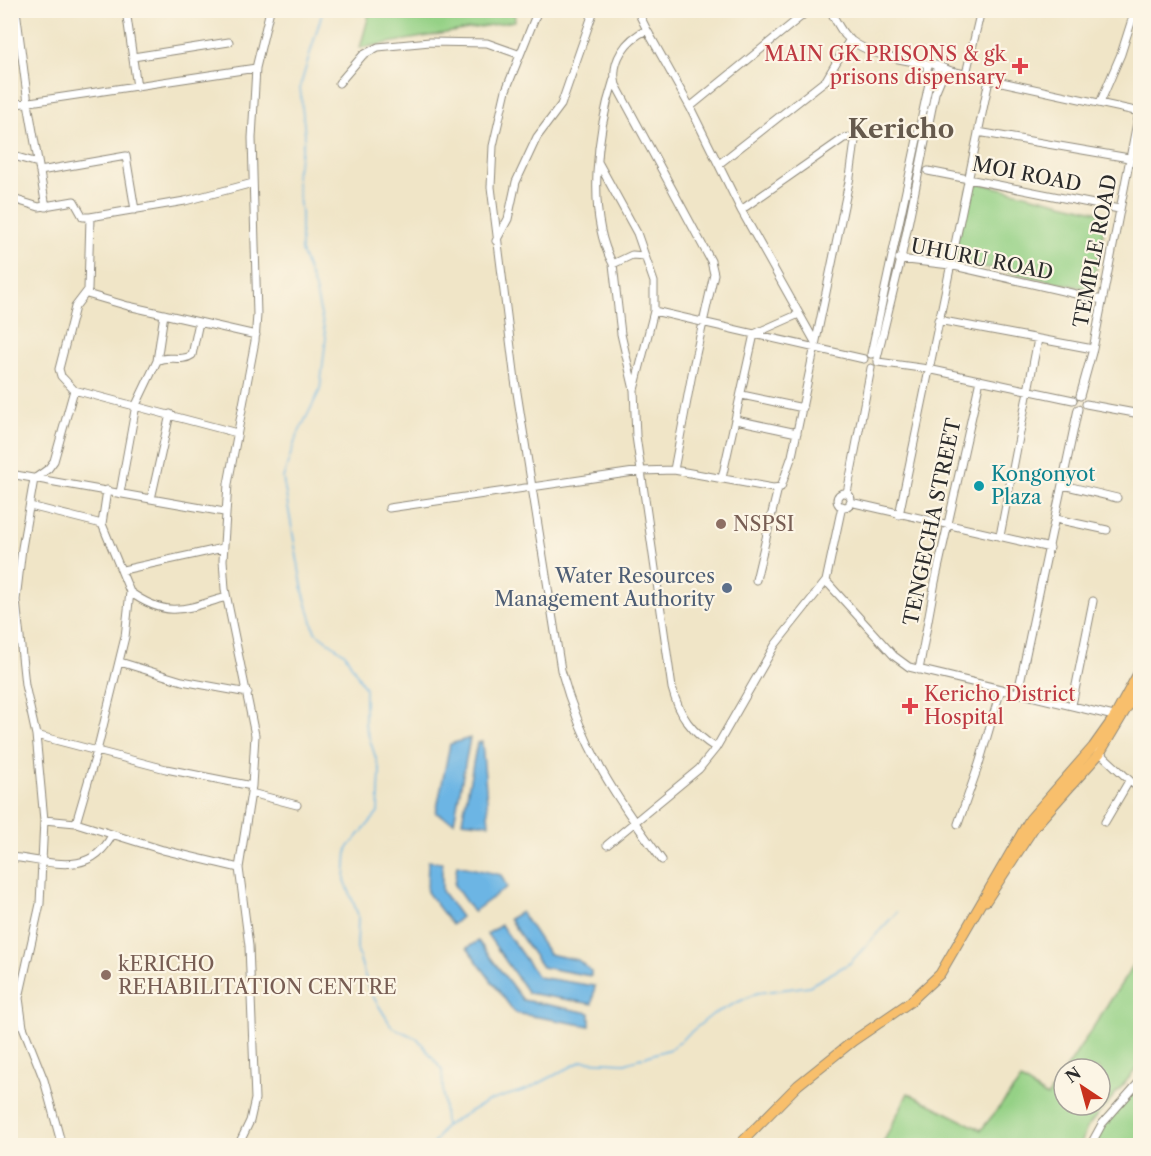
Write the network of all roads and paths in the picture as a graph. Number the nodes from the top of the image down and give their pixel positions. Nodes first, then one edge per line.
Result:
1 (16, 10) edge
2 (126, 10) edge
3 (270, 10) edge
4 (538, 10) edge
5 (594, 10) edge
6 (809, 10) edge
7 (831, 10) edge
8 (981, 10) edge
9 (1135, 10) edge
10 (637, 11) edge
11 (647, 30) junction
12 (850, 39) junction
13 (229, 42) dead end
14 (518, 54) junction
15 (133, 57) junction
16 (912, 62) junction
17 (933, 64) junction
18 (256, 68) junction
19 (931, 73) junction
20 (947, 73) junction
21 (966, 74) junction
22 (614, 78) junction
23 (989, 80) junction
24 (339, 83) dead end
25 (137, 87) junction
26 (28, 103) junction
27 (1100, 104) junction
28 (10, 105) edge
29 (690, 106) junction
30 (1140, 112) edge
31 (978, 132) junction
32 (10, 155) edge
33 (1129, 158) junction
34 (598, 161) junction
35 (911, 162) junction
36 (719, 164) junction
37 (921, 165) junction
38 (39, 167) junction
39 (928, 171) junction
40 (909, 172) junction
41 (920, 174) junction
42 (969, 180) junction
43 (254, 183) junction
44 (10, 198) edge
45 (46, 207) junction
46 (1119, 209) junction
47 (135, 210) junction
48 (741, 210) junction
49 (90, 217) junction
50 (496, 241) junction
51 (645, 256) junction
52 (891, 258) junction
53 (901, 259) junction
54 (613, 264) junction
55 (950, 265) junction
56 (87, 294) junction
57 (1102, 300) junction
58 (654, 311) junction
59 (165, 314) junction
60 (799, 314) junction
61 (938, 320) junction
62 (199, 322) junction
63 (704, 322) junction
64 (754, 334) junction
65 (256, 335) junction
66 (1038, 339) junction
67 (814, 345) junction
68 (1093, 349) junction
69 (876, 358) junction
70 (864, 359) junction
71 (157, 361) junction
72 (871, 368) junction
73 (928, 369) junction
74 (980, 380) junction
75 (1028, 389) junction
76 (74, 390) junction
77 (634, 390) junction
78 (742, 395) junction
79 (1080, 396) junction
80 (1073, 400) junction
81 (1086, 404) junction
82 (136, 405) junction
83 (802, 408) junction
84 (1078, 409) junction
85 (170, 414) junction
86 (1140, 414) edge
87 (736, 420) junction
88 (237, 433) junction
89 (797, 433) junction
90 (674, 470) junction
91 (642, 471) junction
92 (10, 474) edge
93 (722, 478) junction
94 (34, 479) junction
95 (1063, 485) junction
96 (533, 487) junction
97 (778, 488) junction
98 (107, 490) junction
99 (120, 493) junction
100 (847, 493) junction
101 (1118, 498) dead end
102 (151, 499) junction
103 (850, 502) junction
104 (30, 506) junction
105 (842, 506) junction
106 (389, 508) dead end
107 (224, 512) junction
108 (899, 515) junction
109 (1056, 519) junction
110 (102, 524) junction
111 (948, 526) junction
112 (1107, 530) dead end
113 (1000, 536) junction
114 (223, 548) junction
115 (1050, 548) junction
116 (123, 570) junction
117 (756, 580) dead end
118 (826, 581) junction
119 (130, 592) junction
120 (226, 597) junction
121 (1093, 601) dead end
122 (120, 662) junction
123 (919, 670) junction
124 (1140, 670) edge
125 (1140, 686) edge
126 (1001, 689) junction
127 (1018, 692) junction
128 (248, 693) junction
129 (1072, 705) junction
130 (1119, 717) junction
131 (36, 735) junction
132 (716, 748) junction
133 (1096, 750) junction
134 (97, 751) junction
135 (1129, 780) junction
136 (251, 790) junction
137 (1140, 790) edge
138 (297, 805) dead end
139 (44, 820) junction
140 (1105, 822) dead end
141 (76, 824) junction
142 (635, 824) junction
143 (958, 824) dead end
144 (112, 835) junction
145 (607, 845) dead end
146 (10, 857) edge
147 (662, 860) dead end
148 (41, 862) junction
149 (239, 868) junction
150 (1140, 1081) edge
151 (62, 1146) edge
152 (238, 1146) edge
153 (738, 1146) edge
154 (1090, 1146) edge

1 - 26 street
2 - 15 street
3 - 18 street
4 - 14 street
5 - 50 street
6 - 29 street
7 - 12 street
8 - 21 street
9 - 27 street
10 - 11 street
11 - 22 street
11 - 29 street
12 - 16 street
12 - 36 street
13 - 15 street
14 - 24 street
14 - 50 street
15 - 25 street
16 - 17 street
16 - 19 street
17 - 19 street
17 - 20 street
18 - 25 street
18 - 43 street
19 - 20 street
19 - 35 street
20 - 21 street
20 - 37 street
21 - 23 street
22 - 34 street
22 - 63 street
23 - 27 street
23 - 31 street
25 - 26 street
26 - 28 street
26 - 38 street
27 - 30 street
29 - 36 street
30 - 33 street, TEMPLE ROAD
31 - 33 street
31 - 42 street
32 - 38 street
33 - 46 street, TEMPLE ROAD
34 - 51 street
34 - 54 street
35 - 37 street
35 - 40 street
36 - 48 street
37 - 39 street
37 - 41 street
38 - 45 street
38 - 47 street
39 - 41 street
39 - 42 street, MOI ROAD
40 - 41 street
40 - 52 street
41 - 53 street
42 - 46 street, MOI ROAD
42 - 55 street
43 - 47 street
43 - 65 street
44 - 45 street
45 - 49 street
46 - 57 street, TEMPLE ROAD
47 - 49 street
48 - 60 street
48 - 67 street
49 - 56 street
50 - 96 street
51 - 54 street
51 - 58 street
52 - 53 street, UHURU ROAD
52 - 69 street
53 - 55 street, UHURU ROAD
53 - 69 street
54 - 77 street
55 - 57 street, UHURU ROAD
55 - 61 street
56 - 59 street
56 - 76 street
57 - 68 street, TEMPLE ROAD
58 - 63 street
58 - 77 street
59 - 62 street
59 - 71 street
60 - 64 street
60 - 67 street
61 - 66 street
61 - 73 street
62 - 65 street
62 - 71 street
63 - 64 street
63 - 90 street
64 - 67 street
64 - 78 street
65 - 88 street
66 - 68 street
66 - 75 street
67 - 70 street
67 - 83 street
68 - 79 street, TEMPLE ROAD
69 - 70 street
69 - 72 street
69 - 73 street
70 - 72 street
71 - 82 street
72 - 100 street
73 - 74 street
73 - 108 street
74 - 75 street
74 - 111 street, TENGECHA STREET
75 - 80 street
75 - 113 street
76 - 82 street
76 - 94 street
77 - 91 street
78 - 83 street
78 - 87 street
79 - 80 street
79 - 81 street
80 - 84 street
81 - 84 street
81 - 86 street
82 - 85 street
82 - 99 street
83 - 89 street
84 - 95 street
85 - 88 street
85 - 102 street
87 - 89 street
87 - 93 street
88 - 107 street
89 - 97 street
90 - 91 street
90 - 93 street
91 - 96 street
91 - 132 street
92 - 94 street
93 - 97 street
94 - 98 street
94 - 104 street
95 - 101 street
95 - 109 street
96 - 106 street
96 - 142 street
97 - 117 street
98 - 99 street
98 - 110 street
99 - 102 street
100 - 103 street
100 - 105 street
102 - 107 street
103 - 105 street
103 - 108 street
104 - 110 street
104 - 131 street
105 - 118 street
107 - 114 street
108 - 111 street
109 - 112 street
109 - 115 street
110 - 116 street
111 - 113 street
111 - 123 street, TENGECHA STREET
113 - 115 street
114 - 116 street
114 - 120 street
115 - 127 street
116 - 119 street
118 - 123 street
118 - 132 street
119 - 120 street
119 - 122 street
120 - 128 street
121 - 129 street
122 - 128 street
122 - 134 street
123 - 126 street
124 - 130 highway
125 - 130 highway
126 - 127 street
126 - 143 street
127 - 129 street
128 - 136 street
129 - 130 street
130 - 133 highway
131 - 134 street
131 - 139 street
132 - 142 street
133 - 135 street
133 - 153 highway
134 - 136 street
134 - 141 street
135 - 137 street
135 - 140 street
136 - 138 street
136 - 149 street
139 - 141 street
139 - 148 street
141 - 144 street
142 - 145 street
142 - 147 street
144 - 148 street
144 - 149 street
146 - 148 street
148 - 151 street
149 - 152 street
150 - 154 street

